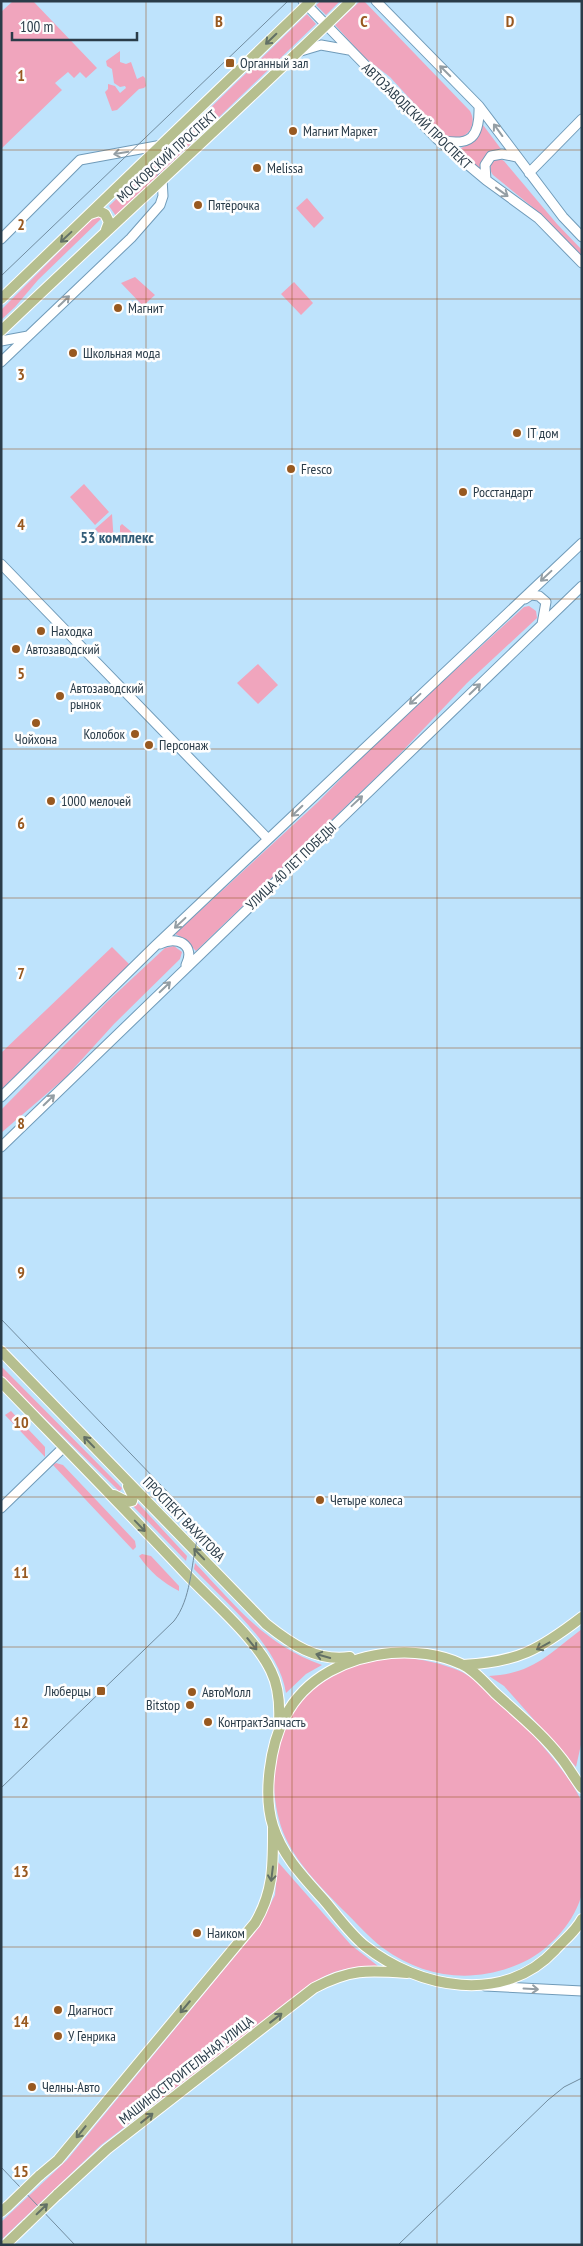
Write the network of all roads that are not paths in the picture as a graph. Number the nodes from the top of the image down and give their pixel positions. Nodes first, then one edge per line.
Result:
1 (351, 1) edge
2 (376, 1) edge
3 (385, 1) edge
4 (307, 3) edge
5 (387, 13) junction
6 (326, 25) junction
7 (350, 50) junction
8 (301, 51) junction
9 (480, 106) junction
10 (582, 119) edge
11 (437, 139) junction
12 (162, 145) junction
13 (518, 157) junction
14 (529, 173) junction
15 (162, 178) junction
16 (486, 180) junction
17 (90, 214) junction
18 (106, 231) junction
19 (582, 237) edge
20 (1, 239) edge
21 (582, 263) edge
22 (12, 288) junction
23 (1, 294) edge
24 (1, 299) edge
25 (1, 331) edge
26 (29, 335) junction
27 (1, 341) edge
28 (1, 362) edge
29 (582, 543) edge
30 (1, 564) edge
31 (582, 586) edge
32 (514, 607) junction
33 (542, 624) junction
34 (268, 839) junction
35 (155, 946) junction
36 (183, 970) junction
37 (1, 1098) edge
38 (3, 1143) edge
39 (1, 1351) edge
40 (1, 1382) edge
41 (64, 1447) junction
42 (123, 1477) junction
43 (107, 1491) junction
44 (1, 1508) edge
45 (582, 1617) edge
46 (371, 1655) junction
47 (463, 1664) junction
48 (278, 1729) junction
49 (582, 1788) edge
50 (273, 1825) junction
51 (582, 1919) edge
52 (411, 1974) junction
53 (465, 1985) junction
54 (582, 1991) edge
55 (4, 2209) edge
56 (5, 2245) edge

1 - 6 main road, МОСКОВСКИЙ ПРОСПЕКТ
2 - 5 street
3 - 5 street
4 - 6 street, АВТОЗАВОДСКИЙ ПРОСПЕКТ
4 -> 12 main road, МОСКОВСКИЙ ПРОСПЕКТ
9 -> 5 street
6 - 7 street, АВТОЗАВОДСКИЙ ПРОСПЕКТ
6 - 8 main road, МОСКОВСКИЙ ПРОСПЕКТ
7 - 8 street
7 - 11 street, АВТОЗАВОДСКИЙ ПРОСПЕКТ
8 - 15 main road, МОСКОВСКИЙ ПРОСПЕКТ
9 - 11 street
13 -> 9 street
10 - 14 street
11 - 16 street, АВТОЗАВОДСКИЙ ПРОСПЕКТ
12 - 17 main road, МОСКОВСКИЙ ПРОСПЕКТ
12 -> 20 street
13 - 14 street
13 - 16 street
14 - 19 street
15 - 18 main road, МОСКОВСКИЙ ПРОСПЕКТ
26 -> 15 street
16 -> 21 street, АВТОЗАВОДСКИЙ ПРОСПЕКТ
17 - 18 main road
17 -> 22 main road, МОСКОВСКИЙ ПРОСПЕКТ
18 - 25 main road, МОСКОВСКИЙ ПРОСПЕКТ
22 - 23 main road
22 - 24 main road, МОСКОВСКИЙ ПРОСПЕКТ
26 - 27 street
26 - 28 street
29 -> 32 street
30 - 34 street
31 - 33 street, УЛИЦА 40 ЛЕТ ПОБЕДЫ
32 - 33 street
32 -> 34 street
36 -> 33 street, УЛИЦА 40 ЛЕТ ПОБЕДЫ
34 -> 35 street
35 - 36 street
35 - 37 street
38 -> 36 street, УЛИЦА 40 ЛЕТ ПОБЕДЫ
42 -> 39 main road, ПРОСПЕКТ ВАХИТОВА
40 - 41 main road
41 - 43 main road
41 - 44 street
42 - 43 main road
46 -> 42 main road, ПРОСПЕКТ ВАХИТОВА
43 -> 48 main road
45 -> 47 main road
46 - 47 main road
46 - 48 main road
47 - 49 main road
48 - 50 main road
50 - 52 main road
50 -> 55 main road, МАШИНОСТРОИТЕЛЬНАЯ УЛИЦА, bridge
51 - 53 main road
52 - 53 main road
56 -> 52 main road, МАШИНОСТРОИТЕЛЬНАЯ УЛИЦА, bridge
53 -> 54 street

